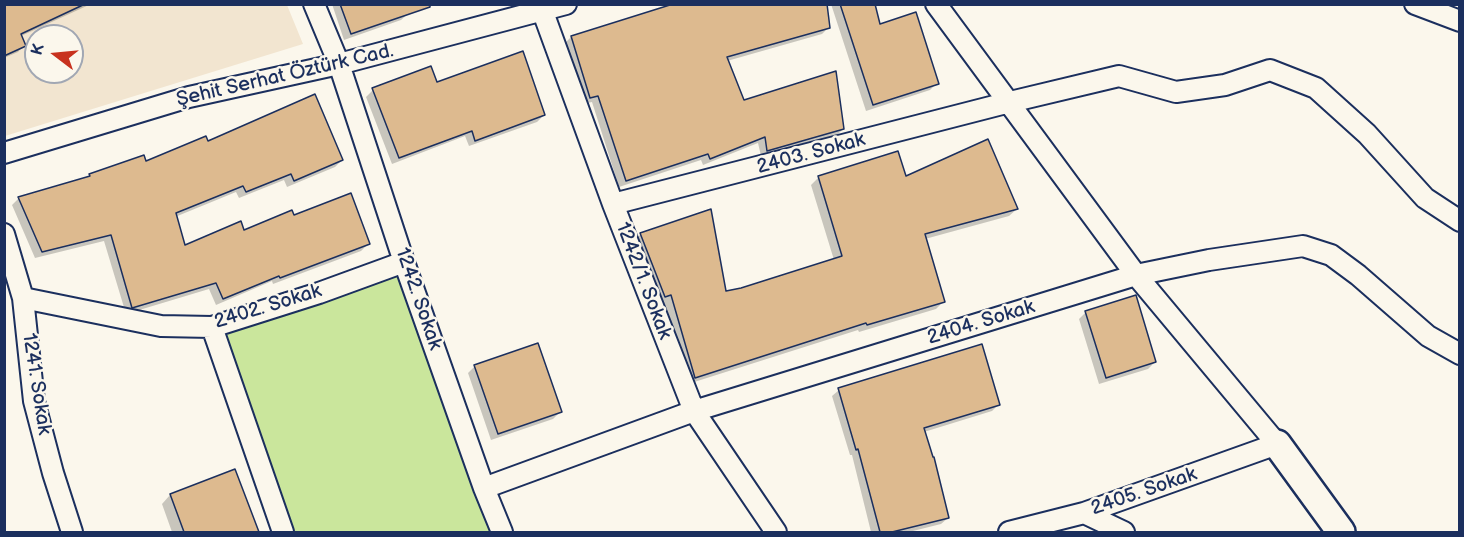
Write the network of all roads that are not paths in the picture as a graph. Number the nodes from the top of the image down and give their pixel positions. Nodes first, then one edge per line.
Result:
1 (314, 4) edge
2 (566, 4) edge
3 (936, 4) edge
4 (1415, 4) edge
5 (542, 8) edge
6 (1460, 21) edge
7 (339, 64) junction
8 (1010, 102) junction
9 (4, 153) edge
10 (613, 204) junction
11 (1460, 220) edge
12 (4, 234) edge
13 (404, 262) junction
14 (1136, 275) junction
15 (23, 298) junction
16 (212, 327) junction
17 (1460, 354) edge
18 (694, 411) junction
19 (1277, 444) junction
20 (484, 488) junction
21 (1084, 513) junction
22 (72, 532) edge
23 (283, 532) edge
24 (502, 532) edge
25 (776, 532) edge
26 (1009, 532) edge
27 (1124, 532) edge
28 (1341, 532) edge

1 - 7 street, 1242. Sokak
2 - 5 street, Şehit Serhat Öztürk Cad.
3 - 8 street
4 - 6 street
5 - 7 street, Şehit Serhat Öztürk Cad.
5 - 10 street, 1242/1. Sokak
7 - 9 street, Şehit Serhat Öztürk Cad.
7 - 13 street, 1242. Sokak
8 - 10 street, 2403. Sokak
8 - 11 street, 2403. Sokak
8 - 14 street
10 - 18 street, 1242/1. Sokak
12 - 15 street, 1241. Sokak
13 - 16 street, 2402. Sokak
13 - 20 street, 1242. Sokak
14 - 17 street, 2404. Sokak
14 - 18 street, 2404. Sokak
14 - 19 street
15 - 16 street, 2402. Sokak
15 - 22 street, 1241. Sokak
16 - 23 street
18 - 20 street, 2404. Sokak
18 - 25 street, 1242/1. Sokak
19 - 21 street, 2405. Sokak
19 - 28 street
20 - 24 street, 1242. Sokak
21 - 26 street, 2405. Sokak
21 - 27 street

